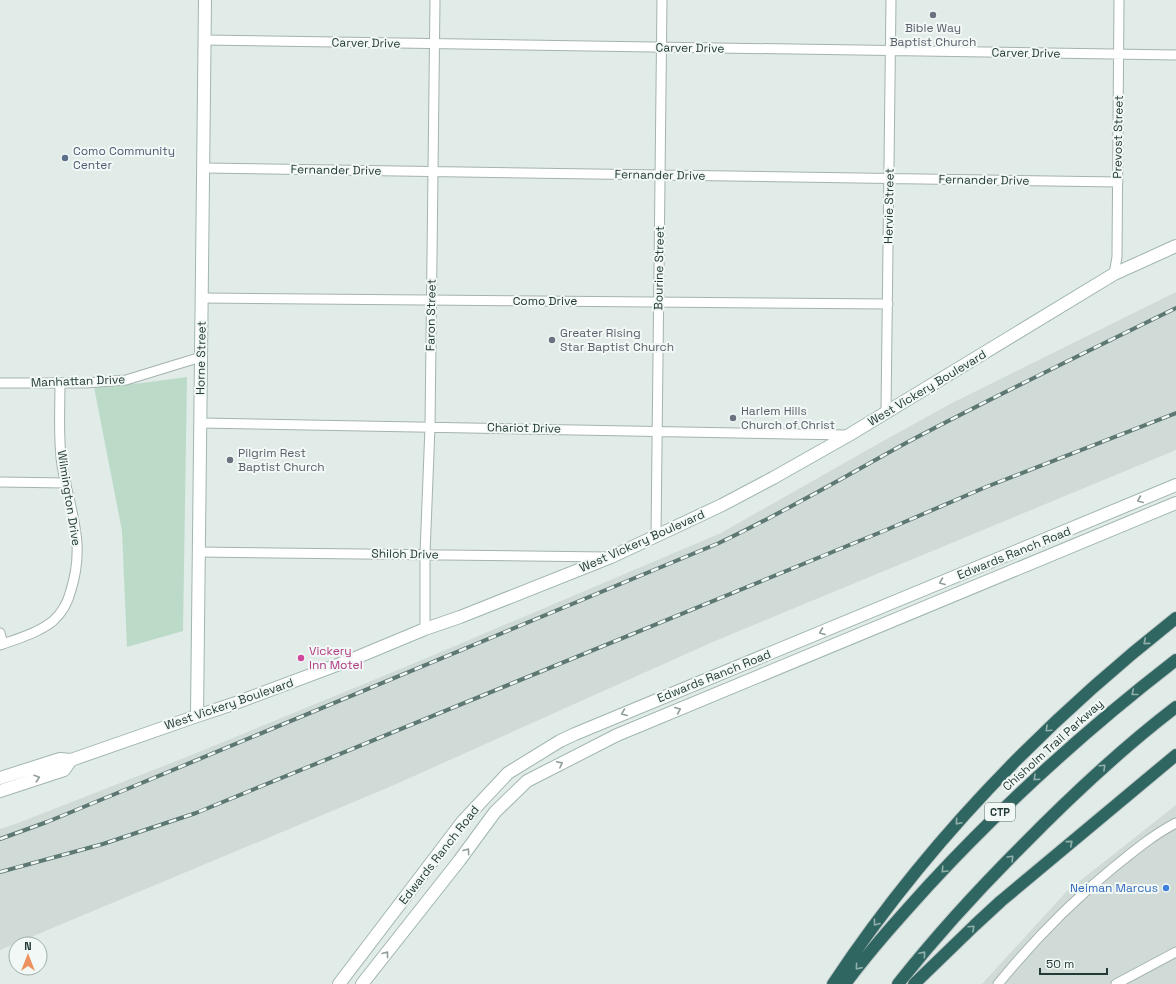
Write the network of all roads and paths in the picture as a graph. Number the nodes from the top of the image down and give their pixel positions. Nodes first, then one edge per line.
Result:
1 (205, 0) edge
2 (435, 0) edge
3 (662, 0) edge
4 (891, 0) edge
5 (1119, 0) edge
6 (204, 40) junction
7 (434, 44) junction
8 (662, 48) junction
9 (891, 51) junction
10 (1119, 55) junction
11 (1176, 55) edge
12 (203, 168) junction
13 (433, 171) junction
14 (660, 174) junction
15 (890, 178) junction
16 (1118, 182) junction
17 (1176, 246) edge
18 (1114, 274) junction
19 (201, 298) junction
20 (431, 300) junction
21 (659, 302) junction
22 (888, 304) junction
23 (201, 357) junction
24 (0, 383) edge
25 (60, 383) junction
26 (886, 412) junction
27 (200, 422) junction
28 (430, 427) junction
29 (657, 431) junction
30 (849, 435) junction
31 (0, 482) edge
32 (66, 483) junction
33 (1176, 485) edge
34 (1176, 503) edge
35 (656, 536) junction
36 (199, 552) junction
37 (425, 554) junction
38 (611, 557) junction
39 (1176, 618) edge
40 (425, 629) junction
41 (0, 633) edge
42 (2, 644) edge
43 (1176, 660) edge
44 (1176, 707) edge
45 (197, 716) junction
46 (575, 734) junction
47 (584, 752) junction
48 (1176, 755) edge
49 (71, 760) junction
50 (0, 778) edge
51 (0, 791) edge
52 (1176, 823) edge
53 (1176, 952) edge
54 (342, 983) edge
55 (362, 984) edge
56 (833, 984) edge
57 (844, 984) edge
58 (898, 984) edge
59 (914, 984) edge
60 (998, 984) edge
61 (1116, 984) edge

1 - 6 street, Horne Street
2 - 7 street, Faron Street
3 - 8 street, Bourine Street
4 - 9 street, Hervie Street
5 - 10 street, Prevost Street
6 - 7 street, Carver Drive
6 - 12 street, Horne Street
7 - 8 street, Carver Drive
7 - 13 street, Faron Street
8 - 9 street, Carver Drive
8 - 14 street, Bourine Street
9 - 10 street, Carver Drive
9 - 15 street, Hervie Street
10 - 11 street, Carver Drive
10 - 16 street, Prevost Street
12 - 13 street, Fernander Drive
12 - 19 street, Horne Street
13 - 14 street, Fernander Drive
13 - 20 street, Faron Street
14 - 15 street, Fernander Drive
14 - 21 street, Bourine Street
15 - 16 street, Fernander Drive
15 - 22 street, Hervie Street
16 - 18 street, Prevost Street
17 - 18 street, West Vickery Boulevard
18 - 26 street, West Vickery Boulevard
19 - 20 street, Como Drive
19 - 23 street, Horne Street
20 - 21 street, Como Drive
20 - 28 street, Faron Street
21 - 22 street, Como Drive
21 - 29 street, Bourine Street
22 - 26 street, Hervie Street
23 - 25 street, Manhattan Drive
23 - 27 street, Horne Street
24 - 25 street, Manhattan Drive
25 - 32 street, Wilmington Drive
26 - 30 street, West Vickery Boulevard
27 - 28 street, Chariot Drive
27 - 36 street, Horne Street
28 - 29 street, Chariot Drive
28 - 37 street, Faron Street
29 - 30 street, Chariot Drive
29 - 35 street, Bourine Street
30 - 35 street, West Vickery Boulevard
31 - 32 street
32 - 42 street, Wilmington Drive
33 -> 46 street, Edwards Ranch Road
47 -> 34 street, Edwards Ranch Road
35 - 38 street, West Vickery Boulevard
36 - 37 street, Shiloh Drive
36 - 45 street, Horne Street
37 - 38 street, Shiloh Drive
37 - 40 street, Faron Street
38 - 40 street, West Vickery Boulevard
39 -> 56 highway
40 - 45 street, West Vickery Boulevard
41 - 42 street
43 -> 57 highway, Chisholm Trail Parkway / CTP
58 -> 44 highway
45 - 49 street, West Vickery Boulevard
46 - 47 street
46 - 54 street, Edwards Ranch Road
55 -> 47 street, Edwards Ranch Road
59 -> 48 highway
49 - 50 street, West Vickery Boulevard
51 -> 49 street, West Vickery Boulevard
52 - 60 street
53 - 61 street

